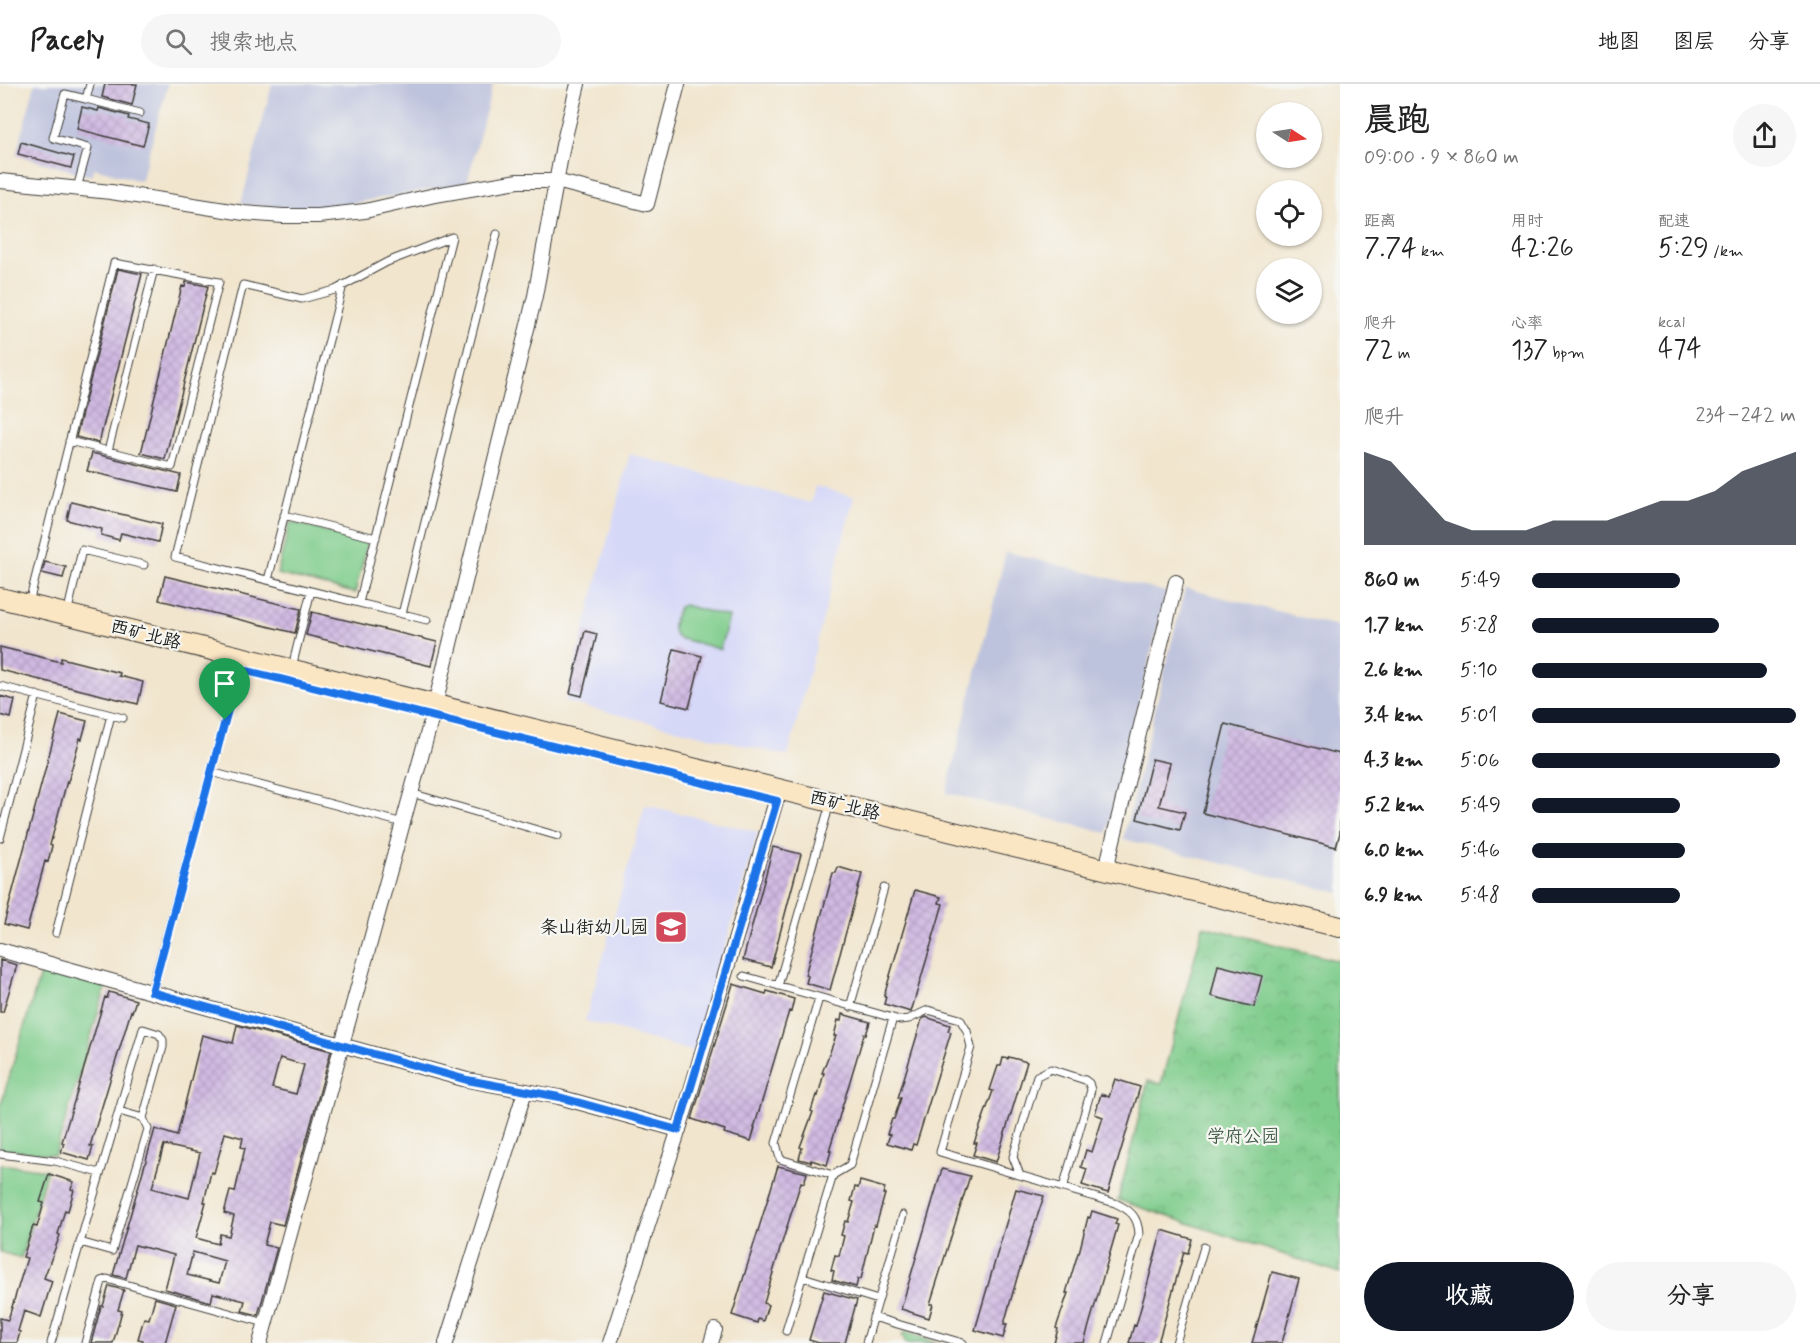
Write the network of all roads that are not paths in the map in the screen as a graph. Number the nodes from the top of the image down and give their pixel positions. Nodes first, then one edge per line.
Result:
1 (90, 84) edge
2 (578, 84) edge
3 (678, 84) edge
4 (86, 99) junction
5 (140, 113) dead end
6 (556, 180) junction
7 (0, 181) edge
8 (77, 188) junction
9 (497, 234) dead end
10 (153, 269) junction
11 (343, 285) junction
12 (69, 441) junction
13 (108, 451) junction
14 (284, 515) junction
15 (376, 538) junction
16 (144, 565) dead end
17 (268, 580) junction
18 (1176, 582) dead end
19 (311, 591) junction
20 (0, 598) edge
21 (359, 603) junction
22 (28, 605) junction
23 (0, 611) edge
24 (67, 614) junction
25 (402, 614) junction
26 (427, 620) dead end
27 (239, 669) junction
28 (292, 669) junction
29 (0, 686) edge
30 (37, 696) junction
31 (433, 711) junction
32 (111, 715) junction
33 (123, 718) dead end
34 (211, 771) junction
35 (411, 793) junction
36 (777, 801) junction
37 (827, 814) junction
38 (403, 823) junction
39 (558, 836) dead end
40 (0, 838) edge
41 (1106, 870) junction
42 (884, 888) dead end
43 (1340, 927) edge
44 (56, 933) dead end
45 (1340, 940) edge
46 (0, 950) edge
47 (744, 976) dead end
48 (778, 986) junction
49 (152, 992) junction
50 (819, 998) junction
51 (850, 1007) junction
52 (893, 1018) junction
53 (342, 1045) junction
54 (525, 1091) junction
55 (119, 1111) junction
56 (143, 1118) junction
57 (678, 1130) junction
58 (0, 1154) edge
59 (100, 1173) junction
60 (833, 1174) junction
61 (1020, 1175) junction
62 (1063, 1188) junction
63 (903, 1215) dead end
64 (80, 1242) junction
65 (1204, 1247) dead end
66 (802, 1277) junction
67 (878, 1300) junction
68 (873, 1317) junction
69 (265, 1323) junction
70 (786, 1331) dead end
71 (51, 1343) edge
72 (85, 1343) edge
73 (260, 1343) edge
74 (446, 1343) edge
75 (610, 1343) edge
76 (866, 1343) edge
77 (963, 1343) edge
78 (1107, 1343) edge
79 (1176, 1343) edge

1 - 4 lane
2 - 6 street
3 - 6 street
4 - 5 lane
4 - 8 lane
6 - 8 street
6 - 31 street
7 - 8 street
9 - 25 lane
10 - 12 lane
10 - 13 lane
10 - 13 lane
11 - 14 lane
11 - 15 lane
11 - 17 lane
12 - 13 lane
12 - 22 lane
14 - 15 lane
14 - 17 lane
15 - 21 lane
16 - 24 lane
17 - 19 lane
18 - 41 street
19 - 21 lane
19 - 28 lane
20 - 22 main road, 西矿北路
21 - 25 lane
22 - 24 main road, 西矿北路
23 - 27 main road, 西矿北路
24 - 28 main road, 西矿北路
25 - 26 lane
27 - 31 main road, 西矿北路
27 - 34 lane
28 - 31 main road, 西矿北路
29 - 30 lane
30 - 32 lane
30 - 40 lane
31 - 35 street
31 - 36 main road, 西矿北路
31 - 41 main road, 西矿北路
32 - 33 lane
32 - 44 lane
34 - 38 lane
34 - 49 lane
35 - 38 street
35 - 39 lane
36 - 37 main road, 西矿北路
36 - 57 street
37 - 45 main road, 西矿北路
37 - 48 lane
38 - 53 street
41 - 43 main road, 西矿北路
42 - 51 lane
46 - 49 street
47 - 48 lane
48 - 50 lane
49 - 53 street
50 - 51 lane
50 - 60 lane
51 - 52 lane
52 - 60 lane
52 - 61 lane
53 - 54 street
53 - 69 street
54 - 57 street
54 - 74 street
55 - 56 lane
55 - 56 lane
55 - 59 lane
56 - 64 lane
57 - 75 street
58 - 59 lane
59 - 64 lane
60 - 66 lane
61 - 62 lane
61 - 62 lane
62 - 78 lane
63 - 67 lane
64 - 71 lane
65 - 79 lane
66 - 67 lane
66 - 70 lane
67 - 68 lane
68 - 76 lane
68 - 77 lane
69 - 72 lane
69 - 73 street

